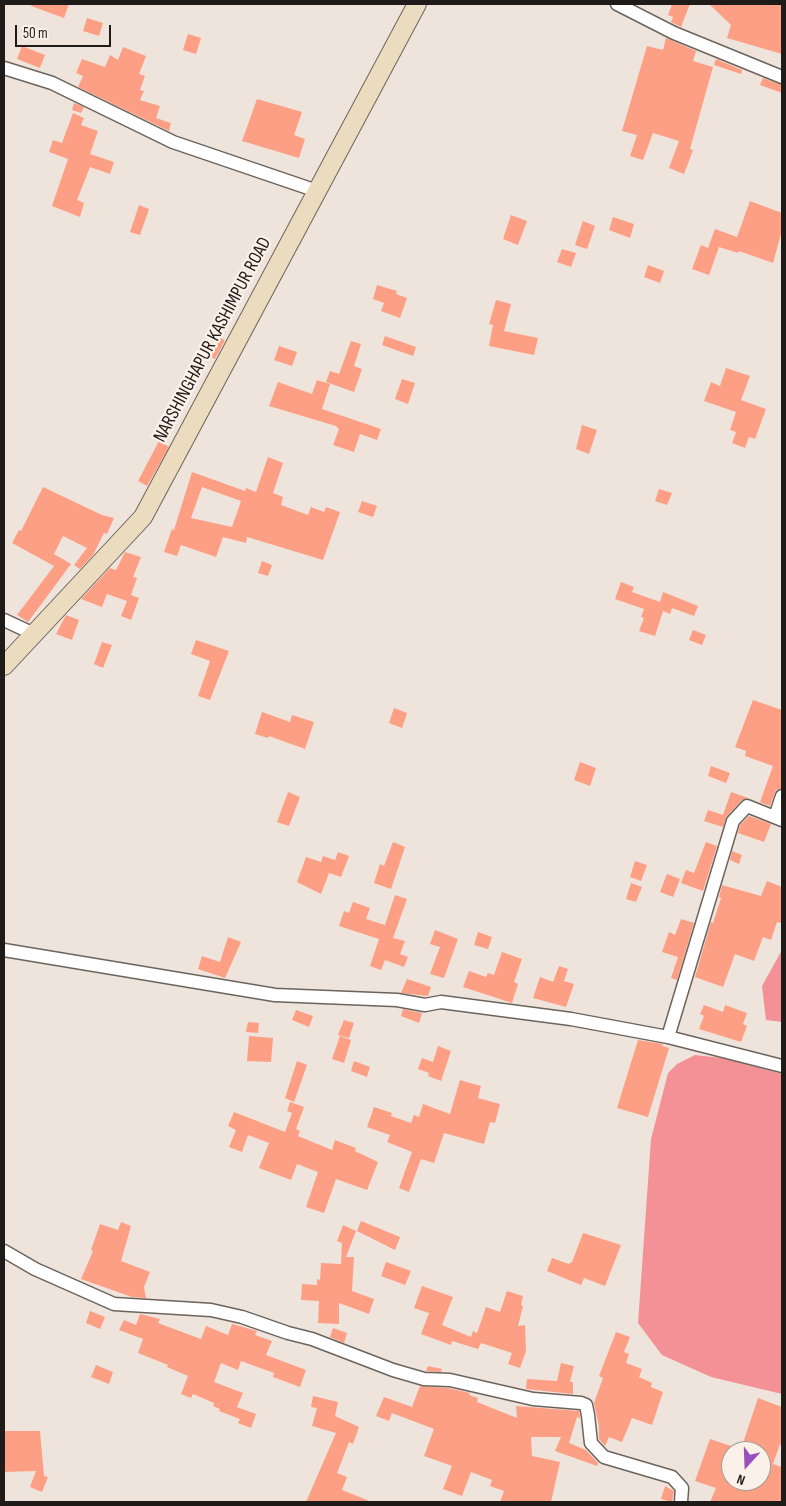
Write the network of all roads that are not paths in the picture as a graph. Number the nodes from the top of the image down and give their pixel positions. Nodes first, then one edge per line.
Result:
1 (418, 4) edge
2 (616, 4) edge
3 (4, 68) edge
4 (782, 77) edge
5 (317, 191) junction
6 (4, 620) edge
7 (34, 634) junction
8 (4, 666) edge
9 (782, 796) edge
10 (779, 818) edge
11 (4, 950) edge
12 (668, 1037) junction
13 (782, 1066) edge
14 (4, 1251) edge
15 (682, 1502) edge

1 - 5 street, NARSHINGHAPUR KASHIMPUR ROAD
2 - 4 street
3 - 5 street
5 - 7 street, NARSHINGHAPUR KASHIMPUR ROAD
6 - 7 street
7 - 8 street, NARSHINGHAPUR KASHIMPUR ROAD
9 - 10 street
10 - 12 street
11 - 12 street
12 - 13 street
14 - 15 street

